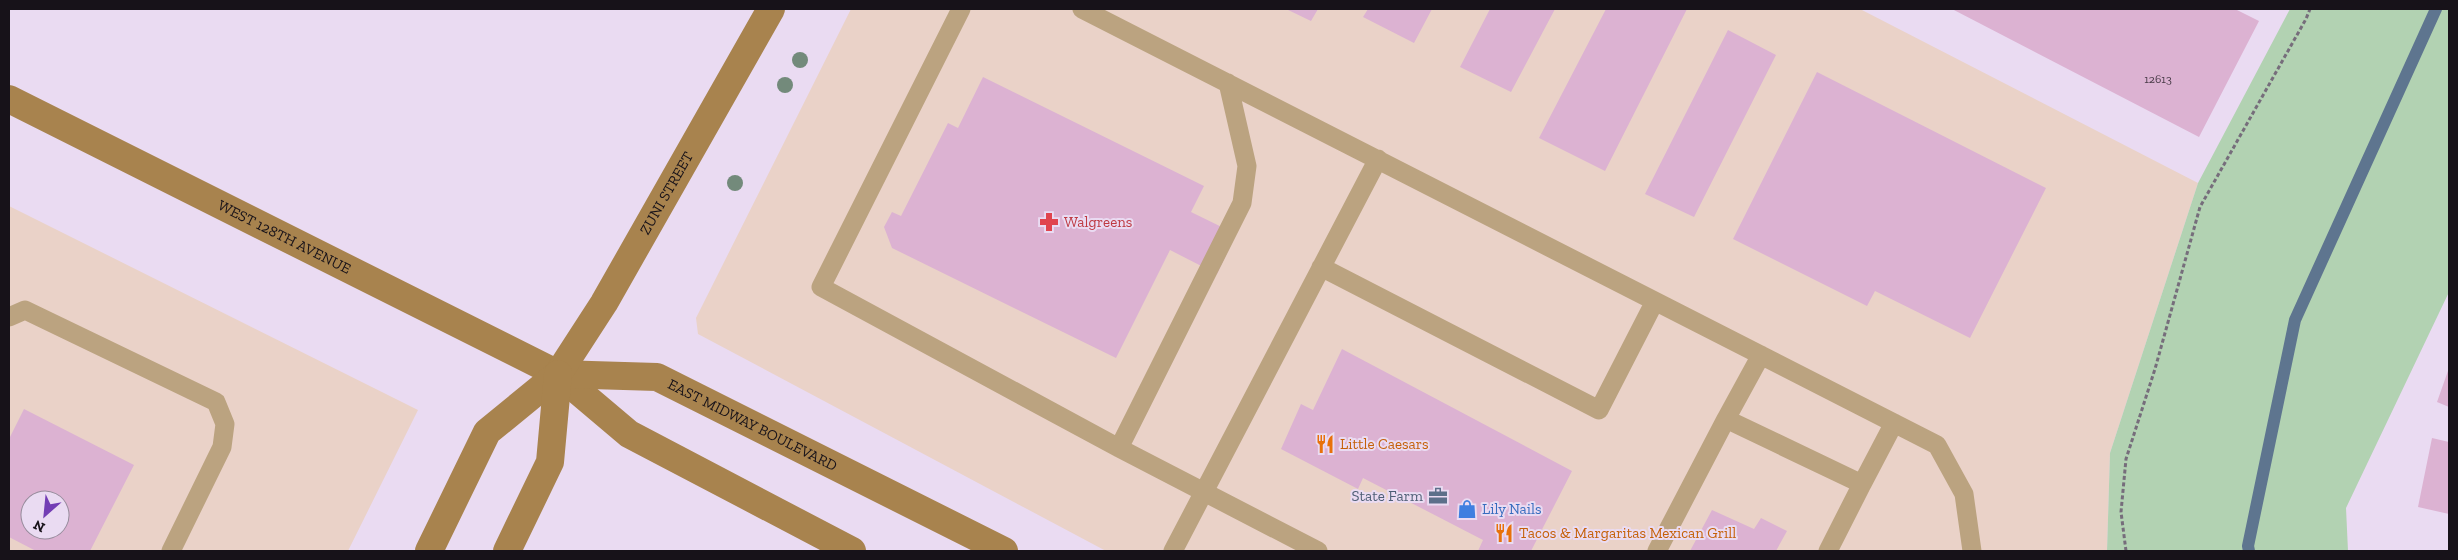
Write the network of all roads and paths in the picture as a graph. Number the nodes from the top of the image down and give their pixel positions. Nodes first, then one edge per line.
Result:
1 (771, 9) edge
2 (961, 9) edge
3 (1082, 9) edge
4 (2310, 9) edge
5 (1228, 83) junction
6 (9, 99) edge
7 (1378, 159) junction
8 (1321, 267) junction
9 (1654, 303) junction
10 (9, 317) edge
11 (1761, 355) junction
12 (558, 374) junction
13 (1726, 419) junction
14 (1894, 423) junction
15 (1119, 448) junction
16 (1862, 484) junction
17 (1204, 493) junction
18 (171, 551) edge
19 (429, 551) edge
20 (507, 551) edge
21 (852, 551) edge
22 (1004, 551) edge
23 (1173, 551) edge
24 (1318, 551) edge
25 (1657, 551) edge
26 (1828, 551) edge
27 (1972, 551) edge
28 (2126, 551) edge

1 - 12 main road, ZUNI STREET
2 - 15 lane
3 - 5 lane
4 - 28 path
5 - 7 lane
5 - 15 lane
6 - 12 main road, WEST 128TH AVENUE
7 - 8 lane
7 - 9 lane
8 - 9 lane
8 - 17 lane
9 - 11 lane
10 - 18 lane
11 - 13 lane
11 - 14 lane
12 - 19 main road, ZUNI STREET
12 - 20 main road, ZUNI STREET
12 - 21 main road
12 - 22 main road, EAST MIDWAY BOULEVARD
13 - 16 lane
13 - 25 lane
14 - 16 lane
14 - 27 lane
15 - 17 lane
16 - 26 lane
17 - 23 lane
17 - 24 lane

